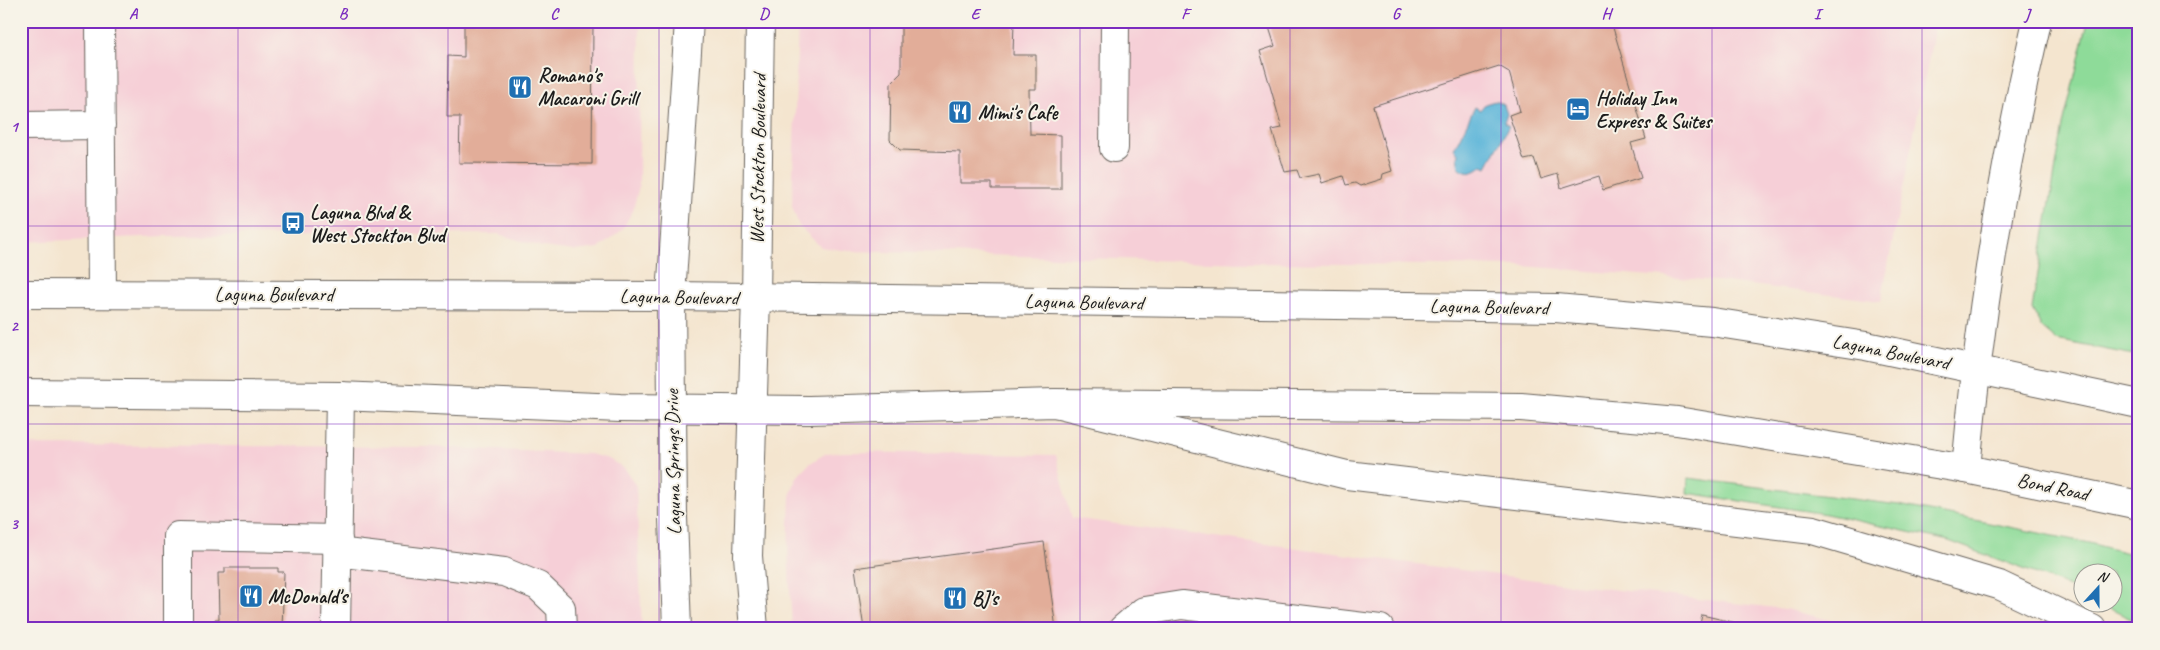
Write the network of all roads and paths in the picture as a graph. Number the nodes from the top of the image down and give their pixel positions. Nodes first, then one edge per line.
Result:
1 (100, 21) edge
2 (689, 21) edge
3 (760, 21) edge
4 (1115, 21) edge
5 (2037, 21) edge
6 (21, 126) edge
7 (101, 126) junction
8 (1114, 148) dead end
9 (21, 294) edge
10 (102, 294) junction
11 (671, 296) junction
12 (756, 297) junction
13 (1975, 368) junction
14 (21, 392) edge
15 (340, 396) junction
16 (1055, 403) junction
17 (2139, 404) edge
18 (672, 408) junction
19 (752, 409) junction
20 (1966, 469) junction
21 (2139, 505) edge
22 (338, 546) junction
23 (178, 629) edge
24 (336, 629) edge
25 (562, 629) edge
26 (677, 629) edge
27 (754, 629) edge
28 (1123, 629) edge
29 (1380, 629) edge
30 (2092, 629) edge

1 - 7 main road
2 - 11 main road
3 - 12 main road, West Stockton Boulevard
4 - 8 main road
5 - 13 main road
6 - 7 main road
7 - 10 main road
9 - 10 main road, Laguna Boulevard
10 - 11 main road, Laguna Boulevard
11 - 12 main road, Laguna Boulevard
11 - 18 main road, Laguna Springs Drive
12 - 13 main road, Laguna Boulevard
12 - 19 main road
13 - 17 main road, Laguna Boulevard
13 - 20 main road
14 - 15 main road
15 - 18 main road
15 - 22 main road
16 - 19 main road
16 - 20 main road
16 - 30 main road
18 - 19 main road
18 - 26 main road, Laguna Springs Drive
19 - 27 main road
20 - 21 main road, Bond Road
22 - 23 main road
22 - 24 main road
22 - 25 main road
28 - 29 main road

